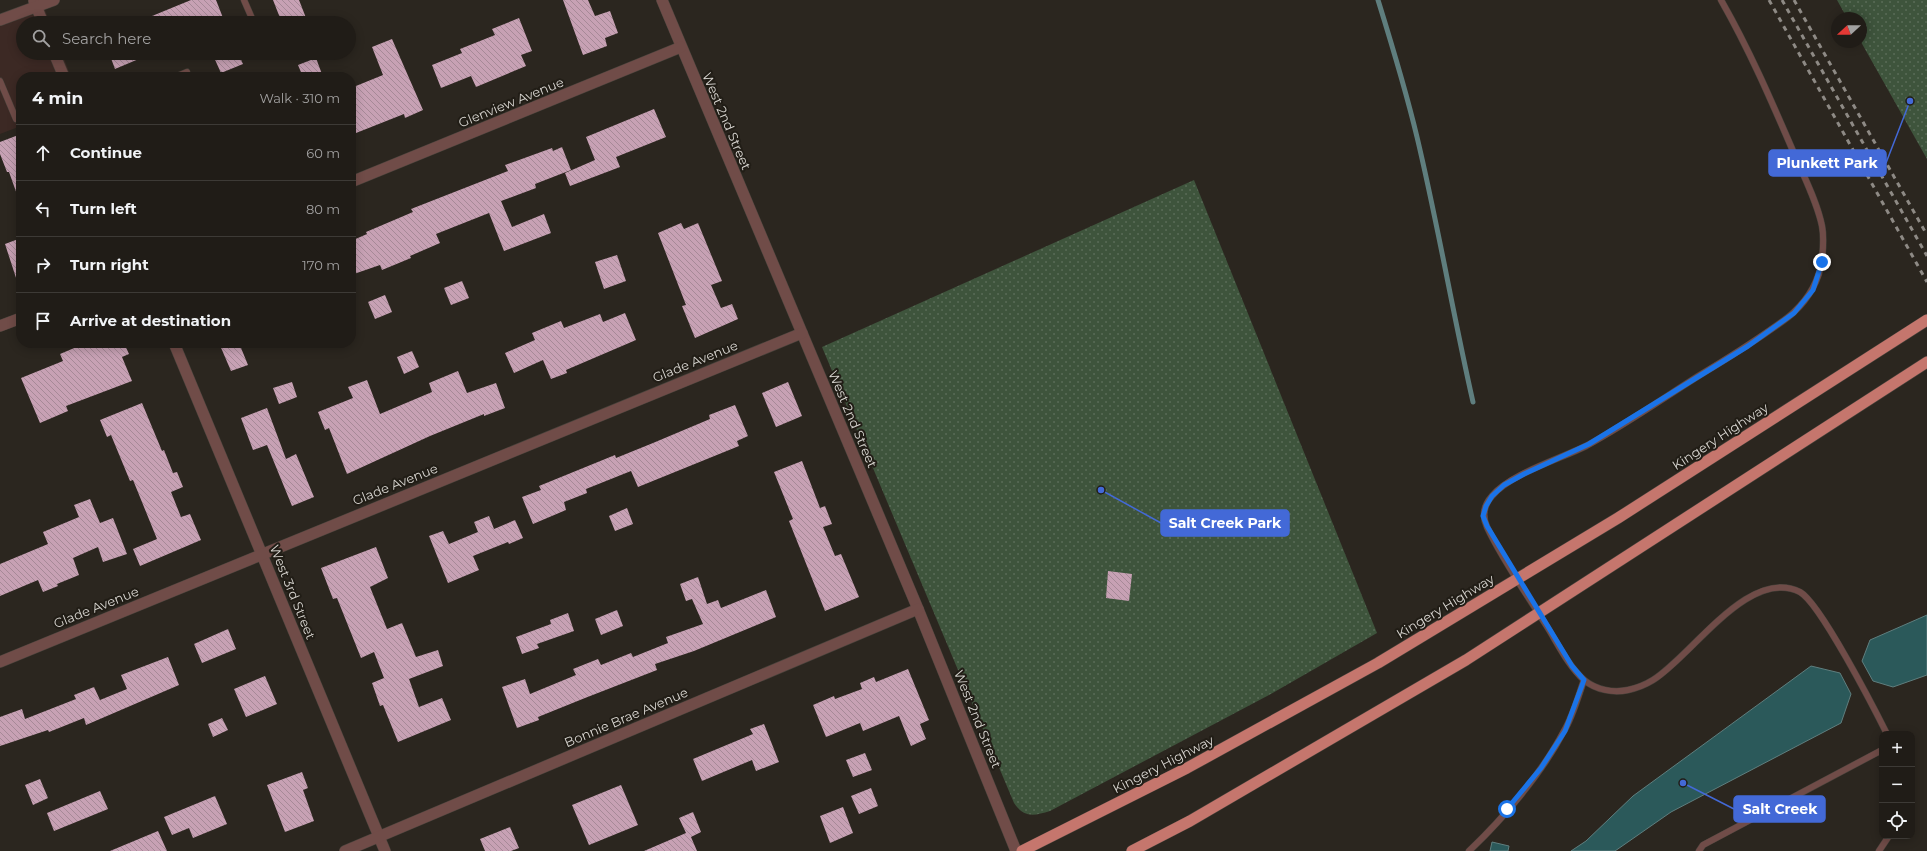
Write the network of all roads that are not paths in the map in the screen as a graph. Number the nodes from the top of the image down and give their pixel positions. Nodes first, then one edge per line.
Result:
1 (54, 0) edge
2 (244, 0) edge
3 (662, 0) edge
4 (1721, 0) edge
5 (35, 3) edge
6 (40, 16) edge
7 (251, 16) edge
8 (0, 20) edge
9 (681, 47) junction
10 (57, 60) edge
11 (62, 72) edge
12 (0, 81) edge
13 (16, 119) dead end
14 (356, 180) edge
15 (16, 320) edge
16 (1927, 320) edge
17 (0, 326) edge
18 (802, 333) junction
19 (176, 348) edge
20 (1927, 362) edge
21 (262, 554) junction
22 (1518, 579) junction
23 (918, 609) junction
24 (1539, 613) junction
25 (0, 662) edge
26 (1584, 680) junction
27 (1885, 731) edge
28 (1879, 752) edge
29 (379, 835) junction
30 (1887, 839) edge
31 (345, 851) edge
32 (385, 851) edge
33 (1016, 851) edge
34 (1022, 851) edge
35 (1132, 851) edge
36 (1469, 851) edge
37 (1700, 851) edge
38 (1879, 851) edge

1 - 5 street
2 - 7 lane
3 - 9 street, West 2nd Street
4 - 22 lane
5 - 6 street
5 - 8 street
9 - 14 street, Glenview Avenue
9 - 18 street, West 2nd Street
10 - 11 street
12 - 13 lane
15 - 17 street
16 - 22 highway, Kingery Highway
18 - 21 street, Glade Avenue
18 - 23 street, West 2nd Street
19 - 21 street, West 3rd Street
20 - 24 highway
21 - 25 street, Glade Avenue
21 - 29 street, West 3rd Street
22 - 24 lane
22 - 34 highway, Kingery Highway
23 - 29 street, Bonnie Brae Avenue
23 - 33 street, West 2nd Street
24 - 26 lane
24 - 35 highway
26 - 27 lane
26 - 36 lane
28 - 37 lane
29 - 31 street, Bonnie Brae Avenue
29 - 32 street, West 3rd Street
30 - 38 lane

